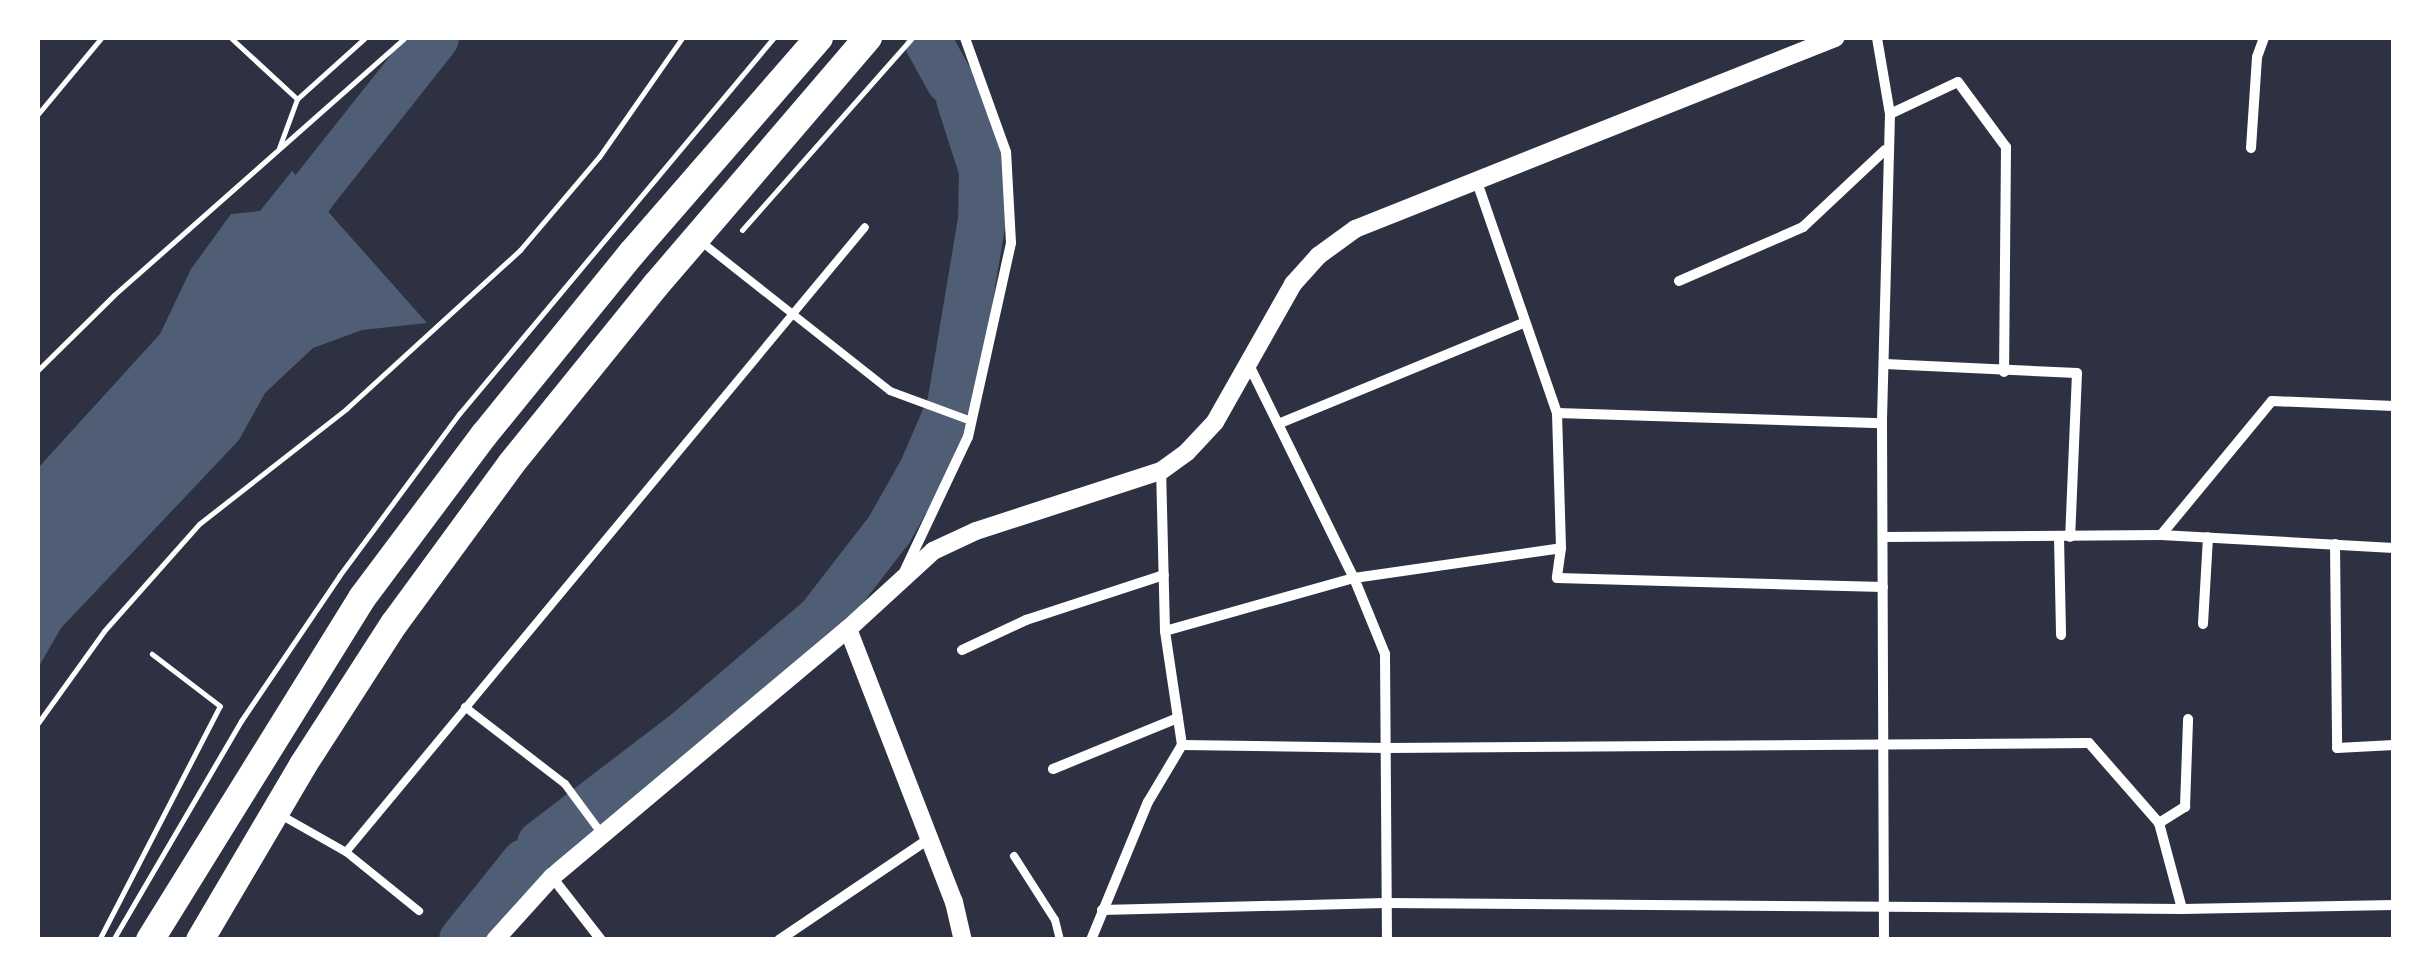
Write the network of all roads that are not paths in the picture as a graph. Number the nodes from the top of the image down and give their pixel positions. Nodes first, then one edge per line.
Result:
1 (819, 38) edge
2 (868, 38) edge
3 (1835, 38) edge
4 (1877, 38) edge
5 (2264, 38) edge
6 (969, 39) edge
7 (1890, 114) junction
8 (2251, 148) dead end
9 (1886, 150) junction
10 (1477, 182) junction
11 (865, 227) dead end
12 (696, 238) junction
13 (1679, 281) dead end
14 (792, 315) junction
15 (1526, 322) junction
16 (1248, 362) junction
17 (1885, 364) junction
18 (2004, 372) junction
19 (2394, 406) edge
20 (1557, 414) junction
21 (972, 420) junction
22 (1882, 423) junction
23 (1278, 424) junction
24 (1161, 471) junction
25 (2160, 535) junction
26 (1884, 537) junction
27 (2065, 537) junction
28 (2208, 537) junction
29 (2335, 544) junction
30 (1560, 548) junction
31 (2394, 548) edge
32 (902, 574) junction
33 (1164, 575) junction
34 (1354, 578) junction
35 (1884, 587) junction
36 (2203, 624) dead end
37 (848, 628) junction
38 (1165, 631) junction
39 (2061, 635) dead end
40 (962, 650) dead end
41 (465, 707) junction
42 (1178, 718) junction
43 (2188, 719) dead end
44 (1883, 744) junction
45 (1182, 745) junction
46 (2394, 745) edge
47 (1388, 748) junction
48 (1052, 769) dead end
49 (275, 812) junction
50 (2159, 823) junction
51 (602, 834) junction
52 (930, 838) junction
53 (346, 852) junction
54 (1014, 856) dead end
55 (552, 877) junction
56 (1385, 903) junction
57 (1884, 905) junction
58 (2394, 905) edge
59 (2182, 909) junction
60 (1102, 910) junction
61 (419, 911) dead end
62 (150, 940) edge
63 (200, 940) edge
64 (495, 940) edge
65 (601, 940) edge
66 (779, 940) edge
67 (963, 940) edge
68 (1060, 940) edge
69 (1091, 940) edge
70 (1387, 940) edge
71 (1884, 940) edge

1 - 62 highway
2 - 12 highway
3 - 10 street
4 - 7 street
5 - 8 street
6 - 21 street
7 - 9 street
7 - 18 street
9 - 13 street
9 - 17 street
10 - 15 street
10 - 16 street
11 - 14 lane
12 - 14 lane
12 - 49 highway
14 - 21 lane
14 - 41 lane
15 - 20 street
15 - 23 street
16 - 23 street
16 - 24 street
17 - 18 street
17 - 22 street
18 - 27 street
19 - 25 street
20 - 22 street
20 - 30 street
21 - 32 street
22 - 26 street
23 - 34 street
24 - 32 street
24 - 33 street
25 - 27 street
25 - 28 street
26 - 27 street
26 - 35 street
27 - 39 street
28 - 29 street
28 - 36 street
29 - 31 street
29 - 46 street
30 - 34 street
30 - 35 street
32 - 37 street
33 - 38 street
33 - 40 street
34 - 38 street
34 - 47 street
35 - 44 street
37 - 51 street
37 - 52 street
38 - 42 street
41 - 51 lane
41 - 53 lane
42 - 45 street
42 - 48 street
43 - 50 street
44 - 47 street
44 - 50 street
44 - 57 street
45 - 47 street
45 - 60 street
47 - 56 street
49 - 53 lane
49 - 63 highway
50 - 59 street
51 - 55 street
52 - 66 street
52 - 67 street
53 - 61 lane
54 - 68 lane
55 - 64 street
55 - 65 street
56 - 57 street
56 - 60 street
56 - 70 street
57 - 59 street
57 - 71 street
58 - 59 street
60 - 69 street

